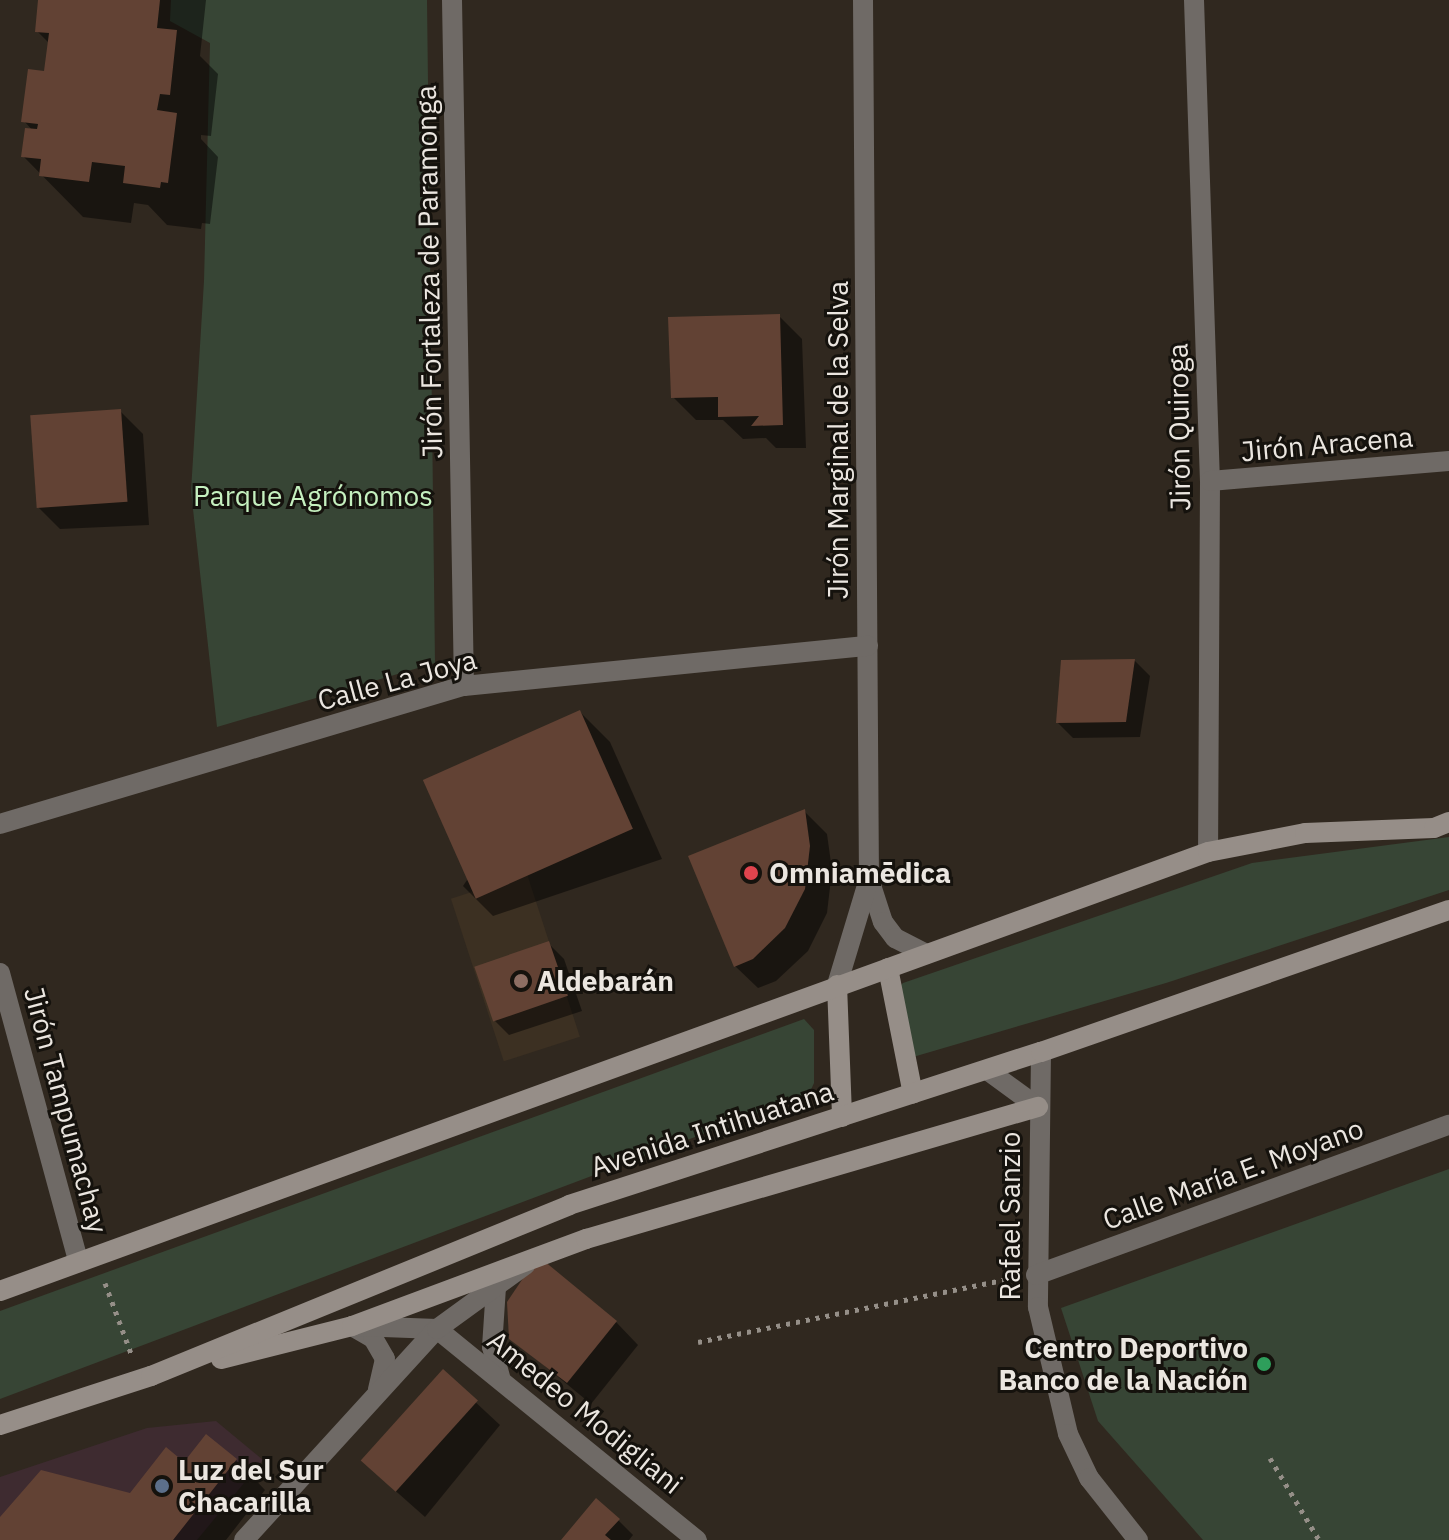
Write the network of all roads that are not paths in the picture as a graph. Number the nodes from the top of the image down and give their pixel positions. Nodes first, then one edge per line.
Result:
1 (452, 0) edge
2 (863, 0) edge
3 (1194, 0) edge
4 (1449, 461) edge
5 (1210, 481) junction
6 (868, 646) junction
7 (464, 686) junction
8 (1449, 822) edge
9 (0, 824) edge
10 (1208, 852) junction
11 (869, 879) junction
12 (1449, 910) edge
13 (926, 954) junction
14 (888, 968) junction
15 (0, 973) edge
16 (837, 985) junction
17 (1041, 1052) junction
18 (987, 1070) junction
19 (913, 1094) junction
20 (1038, 1107) junction
21 (842, 1117) junction
22 (1449, 1125) edge
23 (538, 1256) junction
24 (87, 1258) junction
25 (1036, 1275) junction
26 (496, 1287) junction
27 (0, 1291) edge
28 (352, 1326) junction
29 (437, 1329) junction
30 (500, 1377) junction
31 (146, 1378) junction
32 (376, 1394) junction
33 (0, 1425) edge
34 (245, 1539) edge
35 (697, 1540) edge
36 (1138, 1540) edge

1 - 7 street, Jirón Fortaleza de Paramonga
2 - 6 street, Jirón Marginal de la Selva
3 - 5 street, Jirón Quiroga
4 - 5 street, Jirón Aracena
5 - 10 street, Jirón Quiroga
6 - 7 street, Calle La Joya
6 - 11 street, Jirón Marginal de la Selva
7 - 9 street, Calle La Joya
8 - 10 main road
10 - 13 main road
11 - 13 street, Jirón Marginal de la Selva
11 - 16 street, Jirón Marginal de la Selva
12 - 17 main road, Avenida Intihuatana
13 - 14 main road
14 - 16 main road
14 - 19 main road
15 - 24 street, Jirón Tampumachay
16 - 21 main road
16 - 24 main road
17 - 18 main road, Avenida Intihuatana
17 - 20 street, Rafael Sanzio
18 - 19 main road, Avenida Intihuatana
18 - 20 street
19 - 21 main road, Avenida Intihuatana
20 - 23 main road
20 - 25 street, Rafael Sanzio
21 - 31 main road, Avenida Intihuatana
22 - 25 street, Calle María E. Moyano
23 - 26 street
23 - 28 main road
24 - 27 main road
25 - 36 street, Rafael Sanzio
26 - 29 street
26 - 30 street
28 - 29 street
28 - 31 main road
28 - 32 street
29 - 30 street, Amedeo Modigliani
29 - 32 street
30 - 35 street, Amedeo Modigliani
31 - 33 main road, Avenida Intihuatana
32 - 34 street

